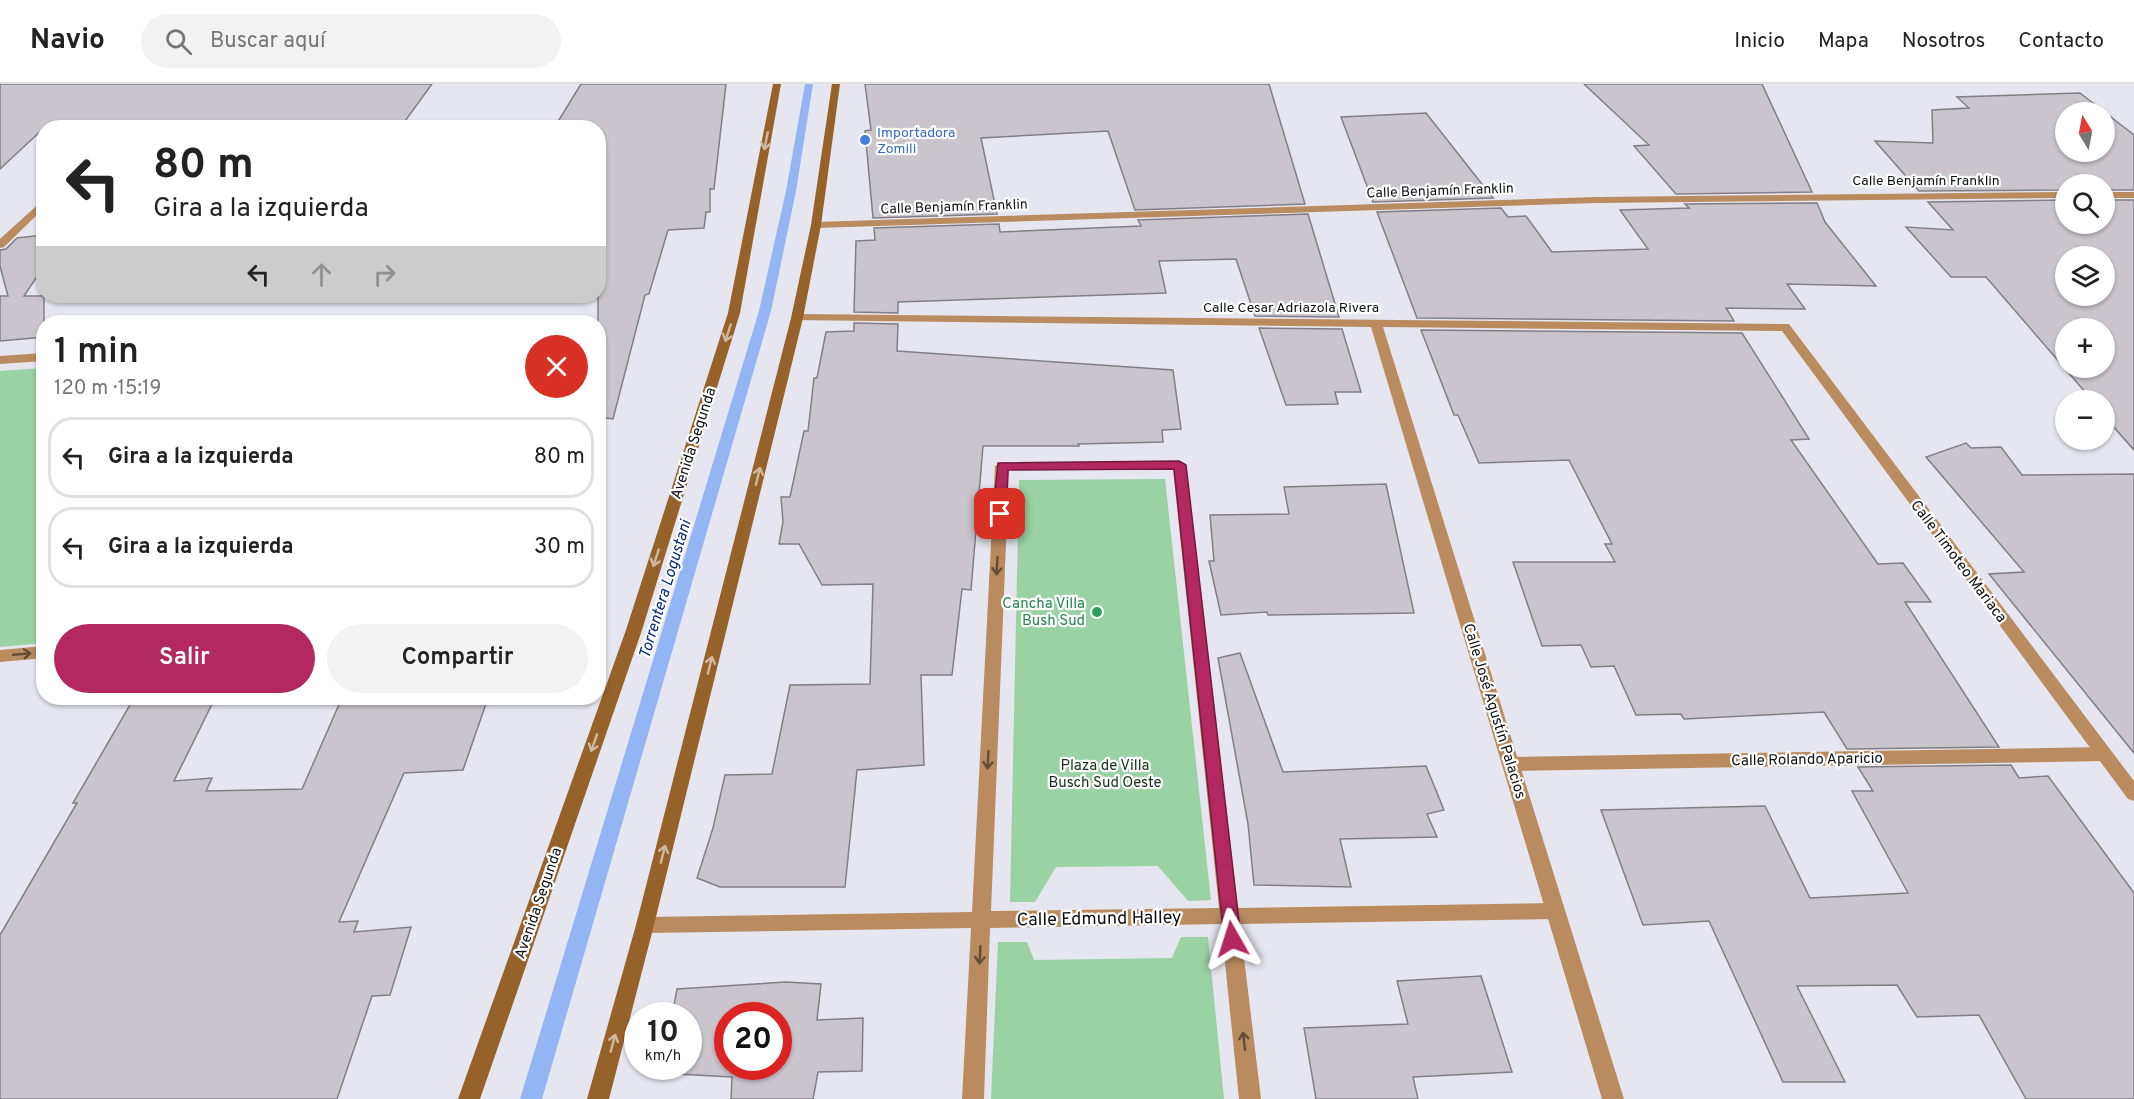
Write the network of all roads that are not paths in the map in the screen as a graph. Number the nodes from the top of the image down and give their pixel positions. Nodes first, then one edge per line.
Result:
1 (777, 84) edge
2 (836, 84) edge
3 (2055, 195) edge
4 (2115, 195) edge
5 (2134, 195) edge
6 (36, 210) edge
7 (816, 225) junction
8 (0, 245) edge
9 (797, 318) junction
10 (1376, 323) junction
11 (1785, 327) joint
12 (36, 358) edge
13 (0, 360) edge
14 (36, 653) edge
15 (0, 656) edge
16 (2103, 754) junction
17 (1511, 764) junction
18 (2134, 794) edge
19 (1554, 911) junction
20 (1230, 916) junction
21 (981, 920) junction
22 (645, 925) junction
23 (469, 1099) edge
24 (598, 1099) edge
25 (973, 1099) edge
26 (1250, 1099) edge
27 (1613, 1099) edge

1 -> 23 main road, Avenida Segunda
2 - 7 main road
3 - 7 street, Calle Benjamín Franklin
4 - 5 street
6 - 8 street
7 - 9 main road
9 - 10 street, Calle Cesar Adriazola Rivera
22 -> 9 main road
10 - 11 street, Calle Cesar Adriazola Rivera
10 - 17 street, Calle José Agustín Palacios
11 - 16 street, Calle Timoteo Mariaca
12 - 13 street
15 -> 14 street
16 - 17 street, Calle Rolando Aparicio
16 - 18 street, Calle Timoteo Mariaca
17 - 19 street, Calle José Agustín Palacios
19 - 20 street, Calle Edmund Halley
19 - 27 street, Calle José Agustín Palacios
20 - 21 street, Calle Edmund Halley
20 -> 21 street
26 -> 20 street
21 - 22 street, Calle Edmund Halley
21 -> 25 street
24 -> 22 main road

